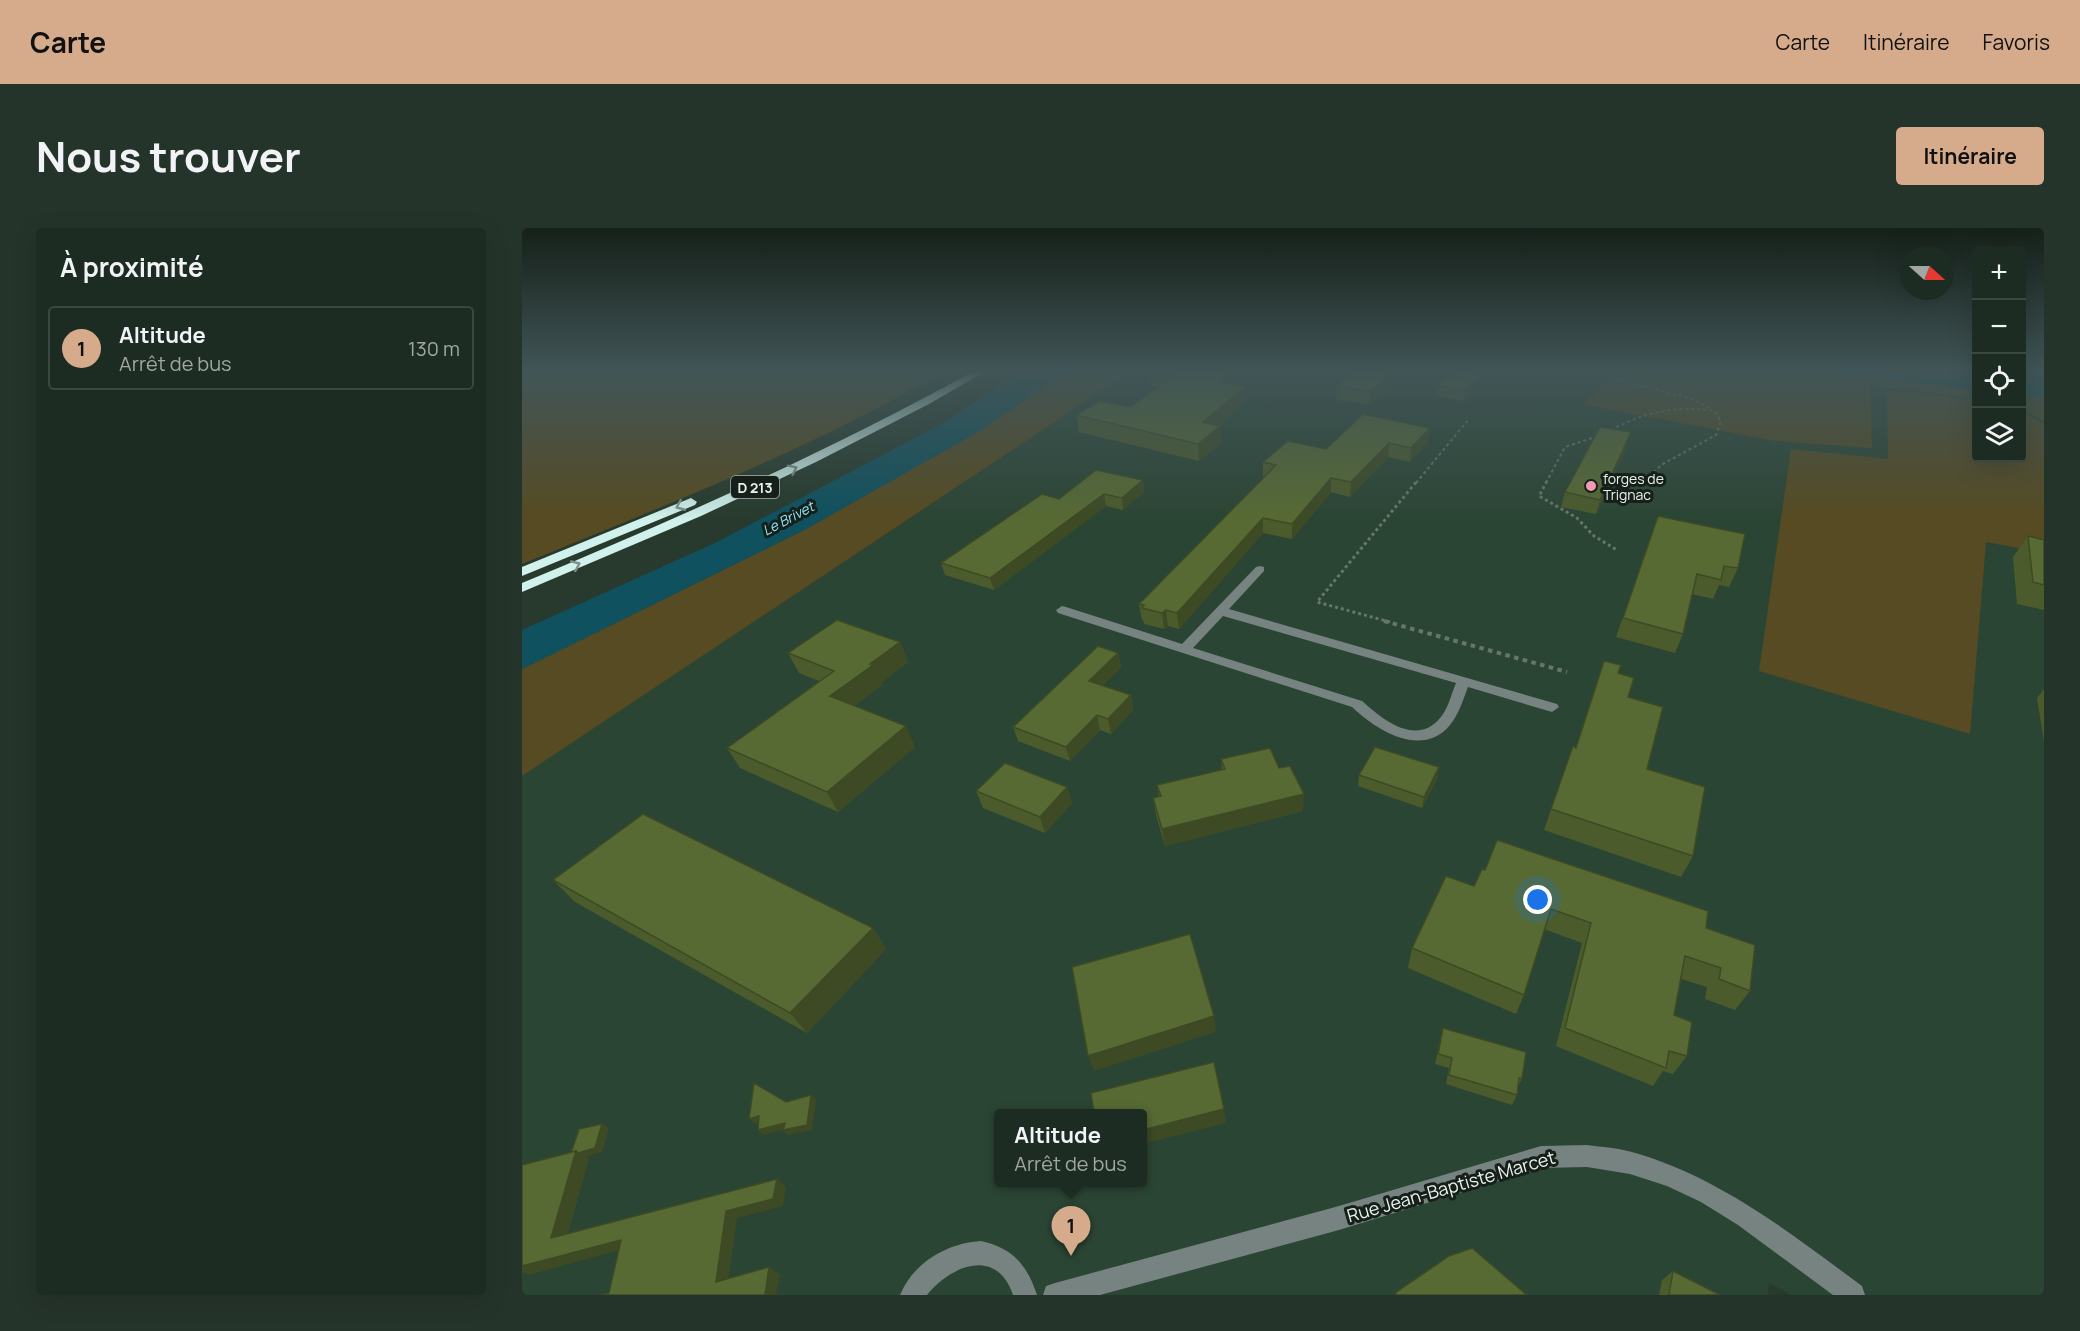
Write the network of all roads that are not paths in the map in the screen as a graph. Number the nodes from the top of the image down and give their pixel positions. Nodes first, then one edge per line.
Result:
1 (863, 421) edge
2 (889, 421) edge
3 (1260, 569) dead end
4 (522, 572) edge
5 (522, 588) edge
6 (1062, 610) dead end
7 (1221, 611) junction
8 (1185, 649) junction
9 (1463, 682) junction
10 (1552, 707) dead end
11 (912, 1295) edge
12 (1025, 1295) edge
13 (1055, 1295) edge
14 (1853, 1295) edge

1 -> 4 highway, D 213
5 -> 2 highway, D 213
3 - 7 street
6 - 8 street
7 - 8 street
7 - 9 street
8 - 9 street
9 - 10 street
11 - 12 street
13 - 14 street, Rue Jean-Baptiste Marcet

